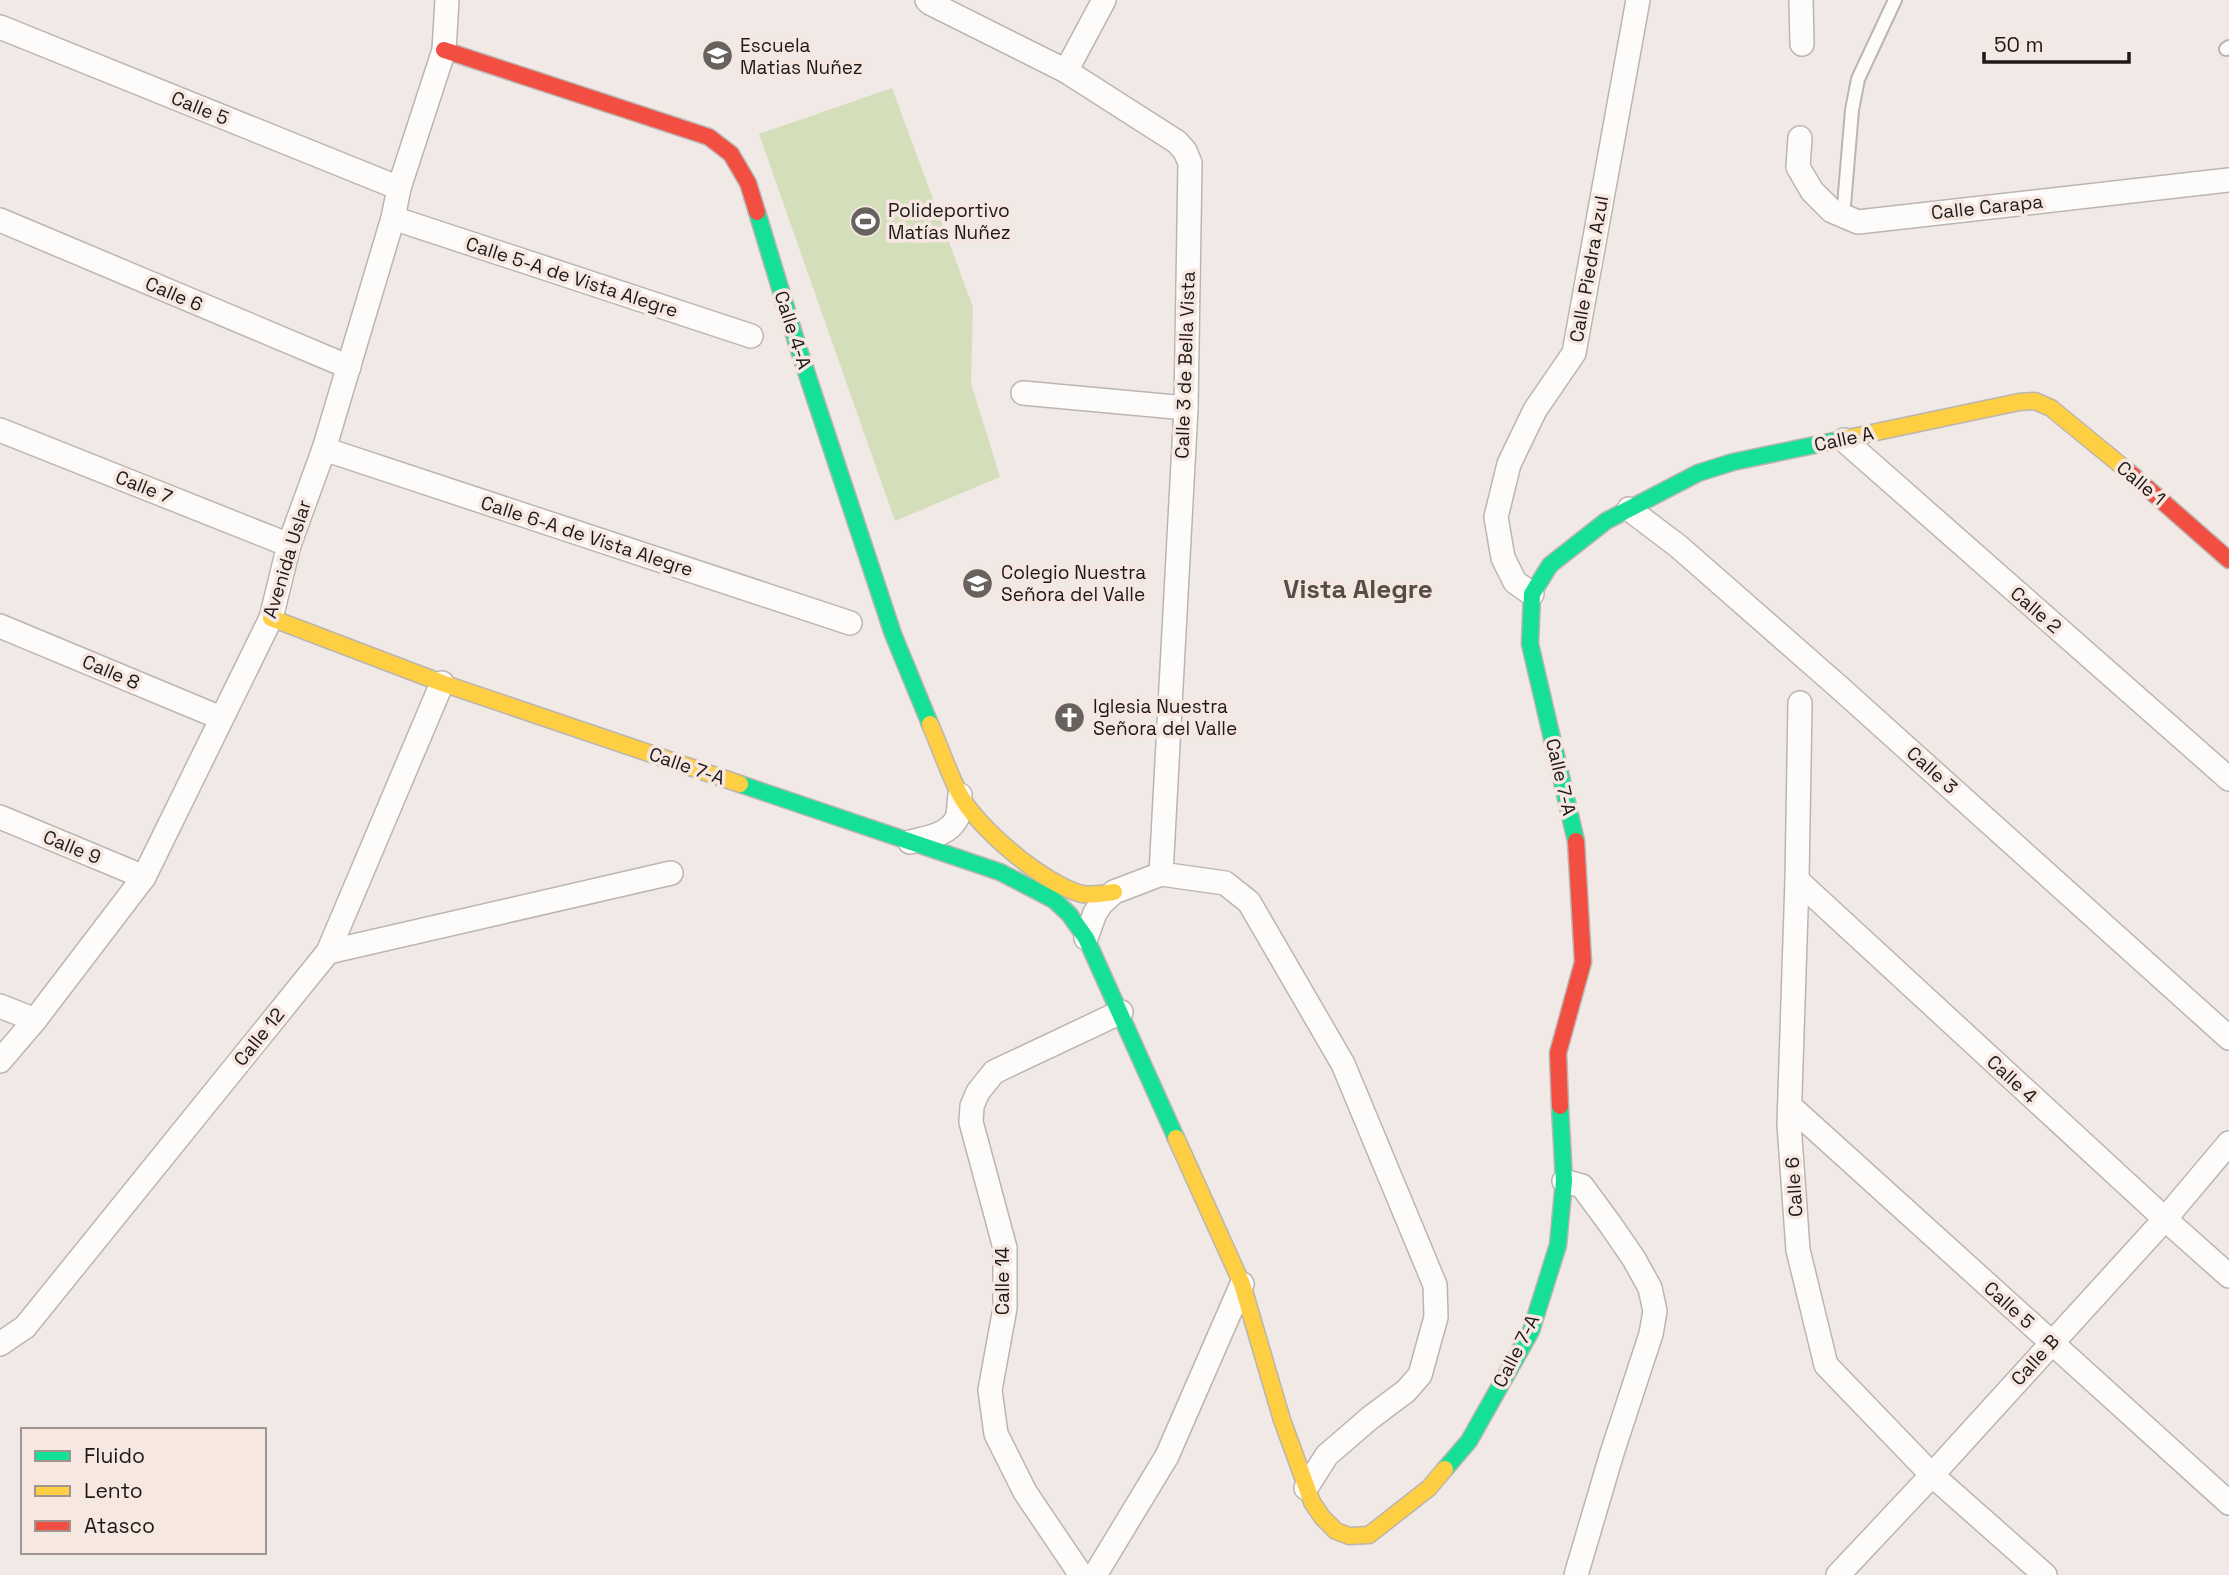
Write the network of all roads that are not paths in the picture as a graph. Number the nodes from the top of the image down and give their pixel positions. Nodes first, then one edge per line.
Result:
1 (1104, 0) edge
2 (1638, 0) edge
3 (1801, 0) edge
4 (1895, 0) edge
5 (441, 2) edge
6 (929, 2) edge
7 (0, 27) edge
8 (1802, 44) dead end
9 (444, 50) junction
10 (1066, 71) junction
11 (1800, 138) dead end
12 (2229, 180) edge
13 (399, 188) junction
14 (1843, 217) junction
15 (393, 218) junction
16 (0, 220) edge
17 (751, 336) dead end
18 (349, 367) junction
19 (1023, 393) dead end
20 (1186, 408) junction
21 (2051, 408) joint
22 (0, 430) edge
23 (1844, 440) junction
24 (324, 449) junction
25 (1635, 505) junction
26 (289, 545) junction
27 (2229, 560) edge
28 (1532, 594) junction
29 (271, 618) junction
30 (850, 623) dead end
31 (0, 626) edge
32 (442, 683) junction
33 (1844, 684) junction
34 (1800, 703) dead end
35 (222, 718) junction
36 (2229, 779) edge
37 (960, 795) junction
38 (0, 817) edge
39 (911, 842) junction
40 (671, 873) dead end
41 (1161, 874) junction
42 (144, 877) junction
43 (1797, 880) junction
44 (1114, 892) junction
45 (1086, 938) junction
46 (328, 952) junction
47 (0, 1006) edge
48 (1121, 1012) junction
49 (35, 1020) junction
50 (2229, 1023) edge
51 (2229, 1038) edge
52 (0, 1061) edge
53 (1790, 1106) junction
54 (2229, 1143) edge
55 (1564, 1181) junction
56 (2165, 1219) junction
57 (2229, 1276) edge
58 (1242, 1284) junction
59 (2050, 1343) junction
60 (0, 1344) edge
61 (1932, 1475) junction
62 (1306, 1488) junction
63 (2229, 1503) edge
64 (1081, 1575) edge
65 (1096, 1575) edge
66 (1576, 1575) edge
67 (1838, 1575) edge
68 (2045, 1575) edge

1 - 10 street
2 - 28 street, Calle Piedra Azul
3 - 8 street
4 - 14 lane
5 - 9 street, Avenida Uslar
6 - 10 street, Calle 3 de Bella Vista
7 - 13 street, Calle 5
9 - 13 street, Avenida Uslar
9 - 37 street, Calle 4-A
10 - 20 street, Calle 3 de Bella Vista
11 - 14 street
12 - 14 street, Calle Carapa
13 - 15 street, Avenida Uslar
15 - 17 street, Calle 5-A de Vista Alegre
15 - 18 street, Avenida Uslar
16 - 18 street, Calle 6
18 - 24 street, Avenida Uslar
19 - 20 street
20 - 41 street, Calle 3 de Bella Vista
21 - 23 street, Calle A
21 - 27 street, Calle 1
22 - 26 street, Calle 7
23 - 25 street, Calle A
23 - 36 street, Calle 2
24 - 26 street, Avenida Uslar
24 - 30 street, Calle 6-A de Vista Alegre
25 - 28 street
25 - 33 street, Calle 3
26 - 29 street, Avenida Uslar
28 - 55 street, Calle 7-A
29 - 32 street, Calle 7-A
29 - 35 street, Avenida Uslar
31 - 35 street, Calle 8
32 - 39 street, Calle 7-A
32 - 46 street, Calle 12
33 - 50 street, Calle 3
33 - 51 street, Calle 3
34 - 43 street, Calle 6
35 - 42 street, Avenida Uslar
37 - 39 street
37 - 44 street
38 - 42 street, Calle 9
39 - 45 street, Calle 7-A
40 - 46 street
41 - 44 street
41 - 62 street
42 - 49 street, Avenida Uslar
43 - 53 street, Calle 6
43 - 56 street, Calle 4
44 - 45 street
45 - 48 street, Calle 7-A
46 - 60 street, Calle 12
47 - 49 street
48 - 58 street, Calle 7-A
48 - 64 street, Calle 14
49 - 52 street, Avenida Uslar
53 - 59 street, Calle 5
53 - 61 street, Calle 6
54 - 56 street, Calle B
55 - 62 street, Calle 7-A
55 - 66 street
56 - 57 street, Calle 4
56 - 59 street, Calle B
58 - 62 street, Calle 7-A
58 - 65 street
59 - 61 street, Calle B
59 - 63 street, Calle 5
61 - 67 street, Calle B
61 - 68 street, Calle 6

